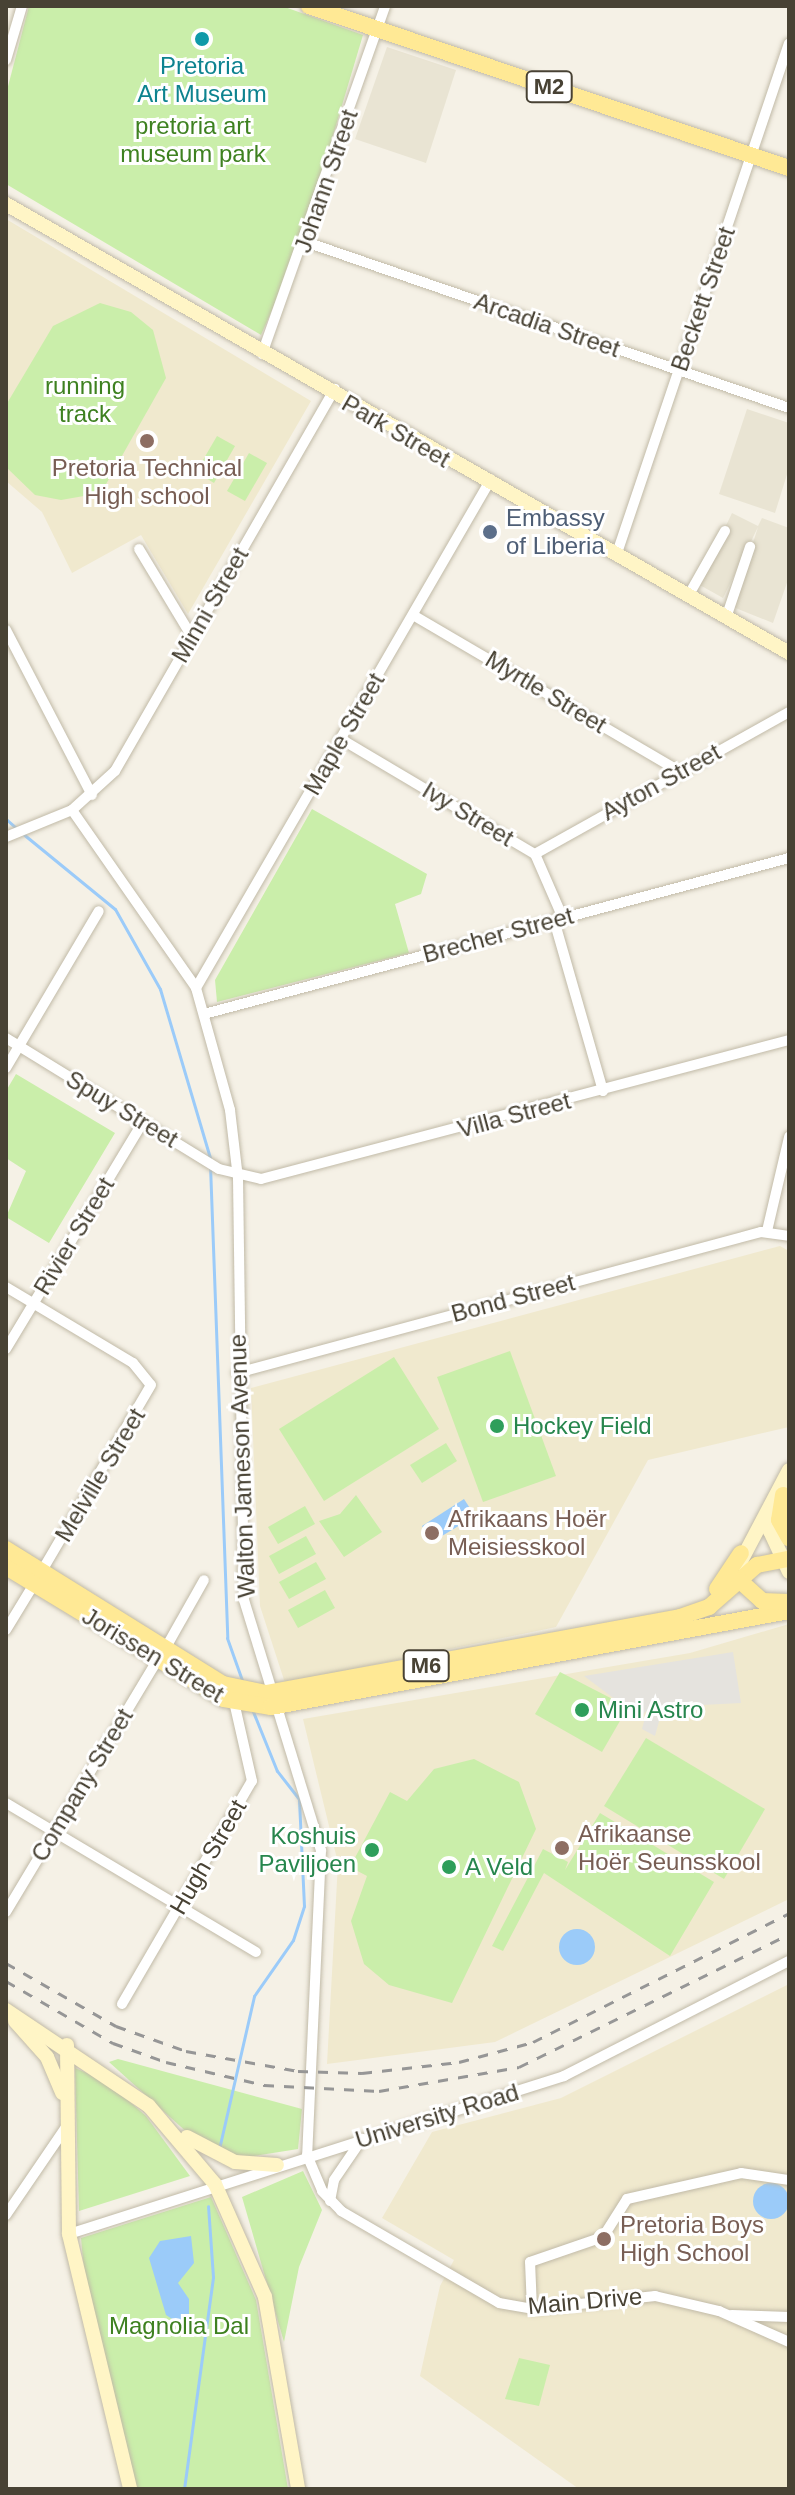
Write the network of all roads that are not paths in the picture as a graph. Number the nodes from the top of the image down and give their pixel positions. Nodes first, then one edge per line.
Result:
1 (22, 6) edge
2 (309, 6) edge
3 (385, 6) edge
4 (377, 29) junction
5 (789, 43) edge
6 (6, 60) edge
7 (751, 155) junction
8 (789, 168) edge
9 (6, 195) edge
10 (6, 204) edge
11 (306, 242) junction
12 (264, 351) junction
13 (678, 371) junction
14 (333, 391) junction
15 (789, 408) edge
16 (490, 482) junction
17 (725, 531) dead end
18 (750, 547) dead end
19 (139, 549) dead end
20 (618, 552) junction
21 (691, 591) junction
22 (728, 612) junction
23 (413, 615) junction
24 (6, 630) edge
25 (192, 637) junction
26 (789, 644) edge
27 (789, 653) edge
28 (789, 712) edge
29 (341, 739) junction
30 (679, 771) junction
31 (92, 795) junction
32 (72, 810) junction
33 (7, 836) edge
34 (535, 854) junction
35 (789, 858) edge
36 (99, 911) dead end
37 (558, 919) junction
38 (196, 988) junction
39 (208, 1013) junction
40 (6, 1038) edge
41 (789, 1040) edge
42 (19, 1046) junction
43 (6, 1068) edge
44 (603, 1091) junction
45 (143, 1122) junction
46 (789, 1137) edge
47 (238, 1178) junction
48 (767, 1231) junction
49 (789, 1236) edge
50 (6, 1287) edge
51 (33, 1303) junction
52 (6, 1349) edge
53 (237, 1373) junction
54 (789, 1470) edge
55 (786, 1489) edge
56 (789, 1538) edge
57 (6, 1549) edge
58 (741, 1553) junction
59 (786, 1563) edge
60 (6, 1567) edge
61 (38, 1577) junction
62 (204, 1580) dead end
63 (739, 1580) junction
64 (789, 1601) edge
65 (789, 1611) edge
66 (687, 1621) junction
67 (6, 1630) edge
68 (576, 1634) junction
69 (579, 1651) junction
70 (162, 1654) junction
71 (234, 1698) junction
72 (273, 1700) junction
73 (6, 1803) edge
74 (55, 1831) junction
75 (180, 1906) junction
76 (6, 1912) edge
77 (256, 1952) dead end
78 (789, 1961) edge
79 (122, 2004) dead end
80 (6, 2011) edge
81 (67, 2045) junction
82 (68, 2118) junction
83 (167, 2123) junction
84 (362, 2139) junction
85 (307, 2155) junction
86 (277, 2165) junction
87 (789, 2180) edge
88 (215, 2184) junction
89 (330, 2201) junction
90 (6, 2215) edge
91 (69, 2234) junction
92 (532, 2309) junction
93 (730, 2315) junction
94 (789, 2317) edge
95 (789, 2342) edge
96 (130, 2489) edge
97 (298, 2489) edge

1 - 6 street
2 - 4 main road, M2
3 - 4 street, Johann Street
4 - 7 main road, M2
4 - 11 street, Johann Street
5 - 7 street, Beckett Street
7 - 8 main road, M2
7 - 13 street, Beckett Street
9 - 12 street, Park Street
10 - 12 street, Park Street
11 - 12 street, Johann Street
11 - 13 street, Arcadia Street
12 - 14 street, Park Street
13 - 15 street, Arcadia Street
13 - 20 street, Beckett Street
14 - 16 street, Park Street
14 - 25 street, Minni Street
16 - 20 street, Park Street
16 - 23 street, Maple Street
17 - 21 street
18 - 22 street
19 - 25 street
20 - 21 street, Park Street
20 - 27 street, Park Street
21 - 22 street, Park Street
22 - 26 street, Park Street
23 - 29 street, Maple Street
23 - 30 street, Myrtle Street
24 - 31 street
25 - 31 street, Minni Street
28 - 30 street, Ayton Street
29 - 34 street, Ivy Street
29 - 38 street, Maple Street
30 - 34 street, Ayton Street
31 - 32 street, Minni Street
32 - 33 street, Minni Street
32 - 38 street, Walton Jameson Avenue
34 - 37 street, Ivy Street
35 - 37 street, Brecher Street
36 - 42 street
37 - 39 street, Brecher Street
37 - 44 street, Ivy Street
38 - 39 street, Walton Jameson Avenue
39 - 47 street, Walton Jameson Avenue
40 - 42 street, Spuy Street
41 - 44 street, Villa Street
42 - 43 street
42 - 45 street, Spuy Street
44 - 47 street, Villa Street
45 - 47 street, Spuy Street
45 - 51 street, Rivier Street
46 - 48 street
47 - 53 street, Walton Jameson Avenue
48 - 49 street, Bond Street
48 - 53 street, Bond Street
50 - 51 street
51 - 52 street, Rivier Street
51 - 61 street, Melville Street
53 - 72 street, Walton Jameson Avenue
54 - 58 street
55 - 56 main road
55 - 59 street
57 - 61 main road, Jorissen Street / M6
58 - 63 street
58 - 66 main road
59 - 63 main road, M6
60 - 61 main road, Jorissen Street / M6
61 - 67 street, Melville Street
61 - 70 main road, Jorissen Street / M6
62 - 70 street, Company Street
63 - 64 main road
63 - 66 main road, M6
65 - 66 main road, M6
66 - 68 main road, Jorissen Street / M6
66 - 69 main road, Jorissen Street / M6
68 - 69 main road
68 - 72 main road, Jorissen Street / M6
69 - 72 main road, Jorissen Street / M6
70 - 71 main road, Jorissen Street / M6
70 - 74 street, Company Street
71 - 72 main road, Jorissen Street / M6
71 - 75 street, Hugh Street
72 - 85 street, Walton Jameson Avenue
73 - 74 street
74 - 75 street
74 - 76 street, Company Street
75 - 77 street
75 - 79 street, Hugh Street
78 - 84 street, University Road
80 - 81 street
80 - 82 street
81 - 82 street
81 - 83 street
82 - 90 street
82 - 91 street
83 - 86 street
83 - 88 street
84 - 85 street, University Road
84 - 89 street
85 - 86 street, University Road
85 - 89 street
86 - 88 street, University Road
87 - 92 street
88 - 91 street, University Road
88 - 97 street
89 - 92 street, Main Drive
91 - 96 street
92 - 93 street, Main Drive
93 - 94 street, Main Drive
93 - 95 street, Main Drive

